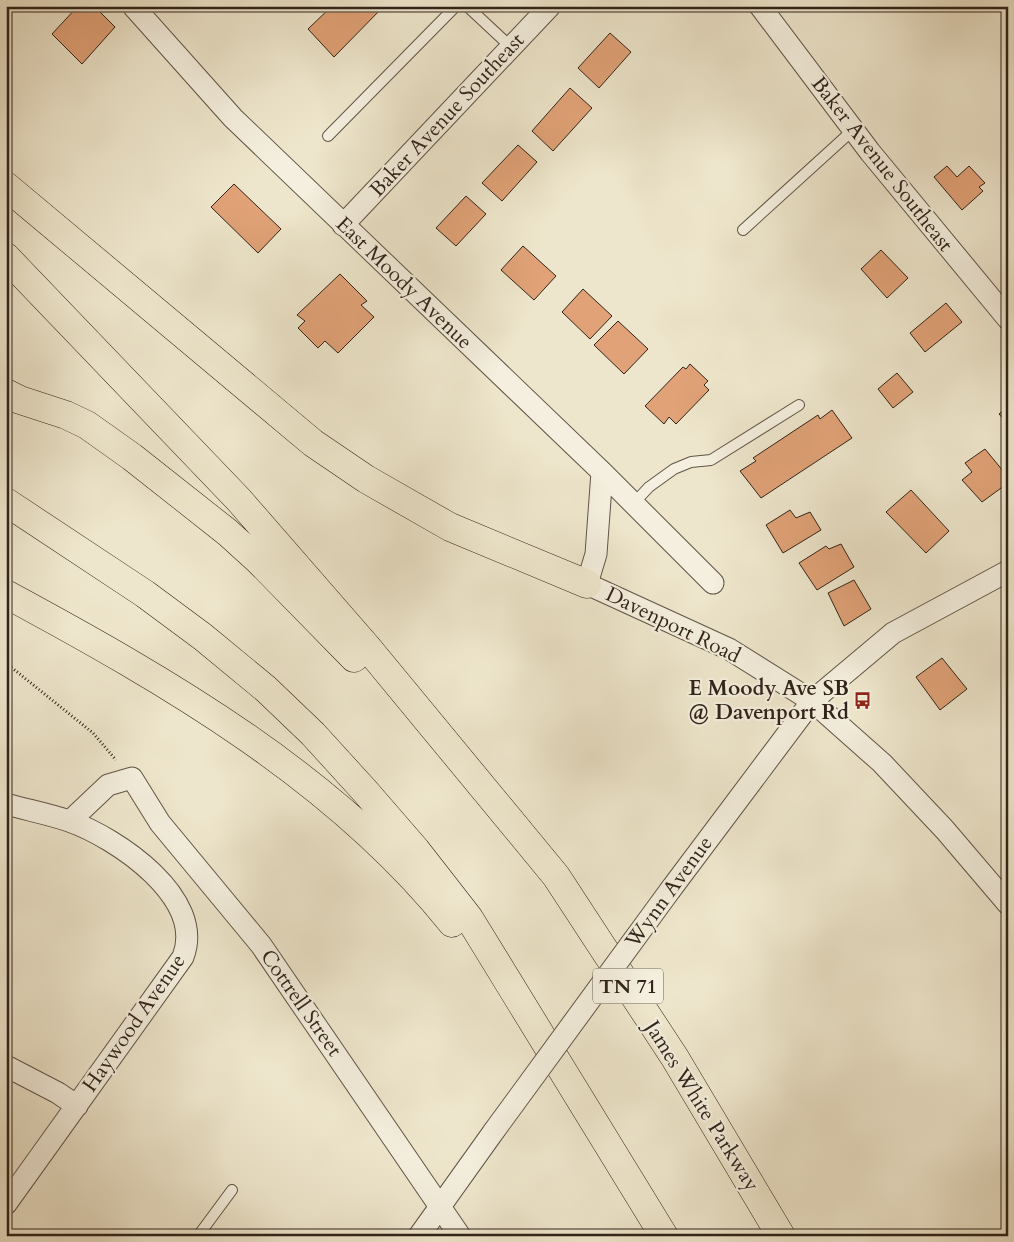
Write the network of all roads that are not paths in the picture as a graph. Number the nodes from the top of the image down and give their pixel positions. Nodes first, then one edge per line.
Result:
1 (133, 6) edge
2 (456, 6) edge
3 (467, 6) edge
4 (550, 6) edge
5 (760, 6) edge
6 (511, 47) junction
7 (853, 130) junction
8 (328, 136) dead end
9 (6, 186) edge
10 (343, 225) junction
11 (742, 230) dead end
12 (6, 257) edge
13 (1008, 319) edge
14 (6, 393) edge
15 (799, 405) dead end
16 (602, 472) junction
17 (6, 502) edge
18 (634, 503) junction
19 (1008, 571) edge
20 (713, 583) dead end
21 (587, 584) junction
22 (6, 594) edge
23 (812, 701) junction
24 (481, 784) junction
25 (6, 804) edge
26 (70, 821) junction
27 (1008, 904) edge
28 (535, 1026) junction
29 (6, 1066) edge
30 (77, 1106) junction
31 (232, 1190) dead end
32 (6, 1204) edge
33 (440, 1206) junction
34 (198, 1236) edge
35 (419, 1236) edge
36 (460, 1236) edge
37 (664, 1236) edge
38 (781, 1236) edge

1 - 10 street, East Moody Avenue
2 - 8 lane
3 - 6 lane
4 - 6 street, Baker Avenue Southeast
5 - 7 street, Baker Avenue Southeast
6 - 10 street, Baker Avenue Southeast
7 - 11 lane
7 - 13 street, Baker Avenue Southeast
9 - 21 highway
10 - 16 street, East Moody Avenue
12 - 24 highway
14 - 24 highway
15 - 18 lane
16 - 18 street, East Moody Avenue
16 - 21 street
17 - 28 highway
18 - 20 street, East Moody Avenue
19 - 23 street
21 - 23 street, Davenport Road
22 - 28 highway
23 - 27 street
23 - 33 street, Wynn Avenue, bridge
24 - 38 highway, James White Parkway / TN 71
25 - 26 street, Haywood Avenue
26 - 30 street, Haywood Avenue
26 - 33 street, Cottrell Street
28 - 37 highway
29 - 30 street
30 - 32 street, Haywood Avenue
31 - 34 lane
33 - 35 street, Wynn Avenue
33 - 36 street, Cottrell Street

